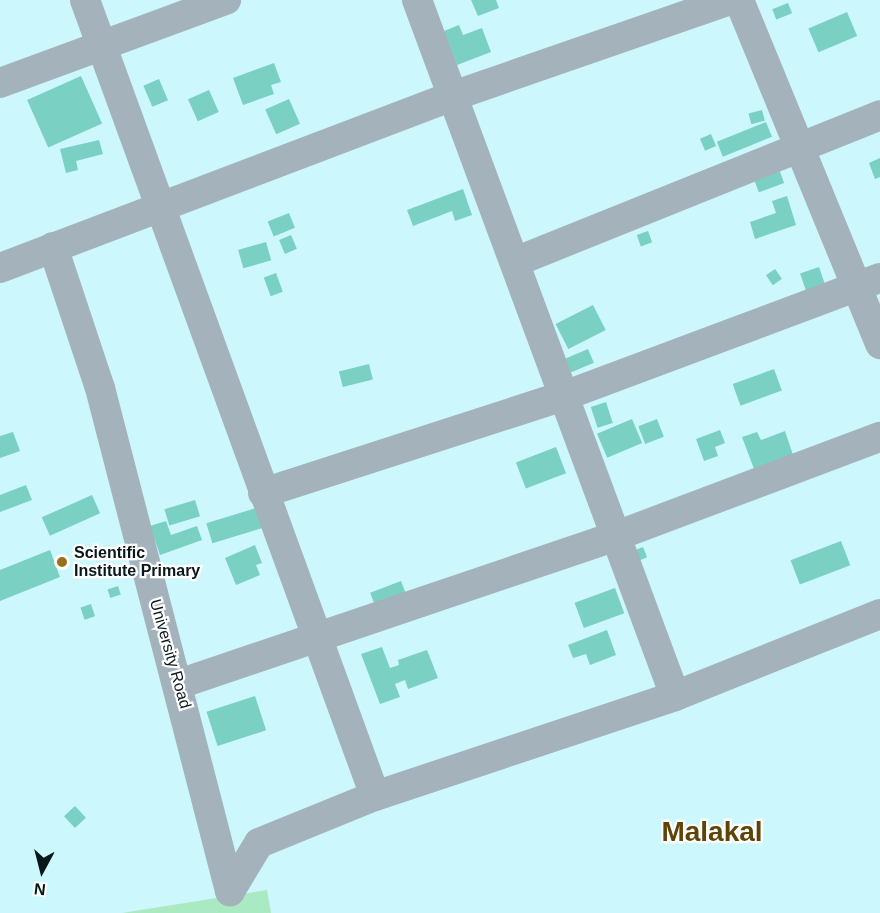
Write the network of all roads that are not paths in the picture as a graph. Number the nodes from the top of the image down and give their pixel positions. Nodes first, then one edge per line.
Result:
1 (85, 0) edge
2 (226, 0) edge
3 (417, 0) edge
4 (730, 0) edge
5 (739, 0) edge
6 (102, 46) junction
7 (0, 83) edge
8 (453, 96) junction
9 (880, 115) edge
10 (799, 146) junction
11 (158, 208) junction
12 (53, 247) junction
13 (515, 262) junction
14 (0, 268) edge
15 (868, 282) edge
16 (880, 344) edge
17 (564, 396) junction
18 (880, 437) edge
19 (263, 493) junction
20 (616, 536) junction
21 (880, 614) edge
22 (316, 638) junction
23 (179, 684) junction
24 (675, 696) junction
25 (375, 796) junction

1 - 6 street
2 - 6 street
3 - 8 street
4 - 8 street
5 - 10 street
6 - 7 street
6 - 11 street
8 - 11 street
8 - 13 street
9 - 10 street
10 - 13 street
10 - 15 street
11 - 12 street
11 - 19 street
12 - 14 street
12 - 23 street, University Road
13 - 17 street
15 - 16 street
15 - 17 street
17 - 19 street
17 - 20 street
18 - 20 street
19 - 22 street
20 - 22 street
20 - 24 street
21 - 24 street
22 - 23 street
22 - 25 street
23 - 25 street, University Road
24 - 25 street

